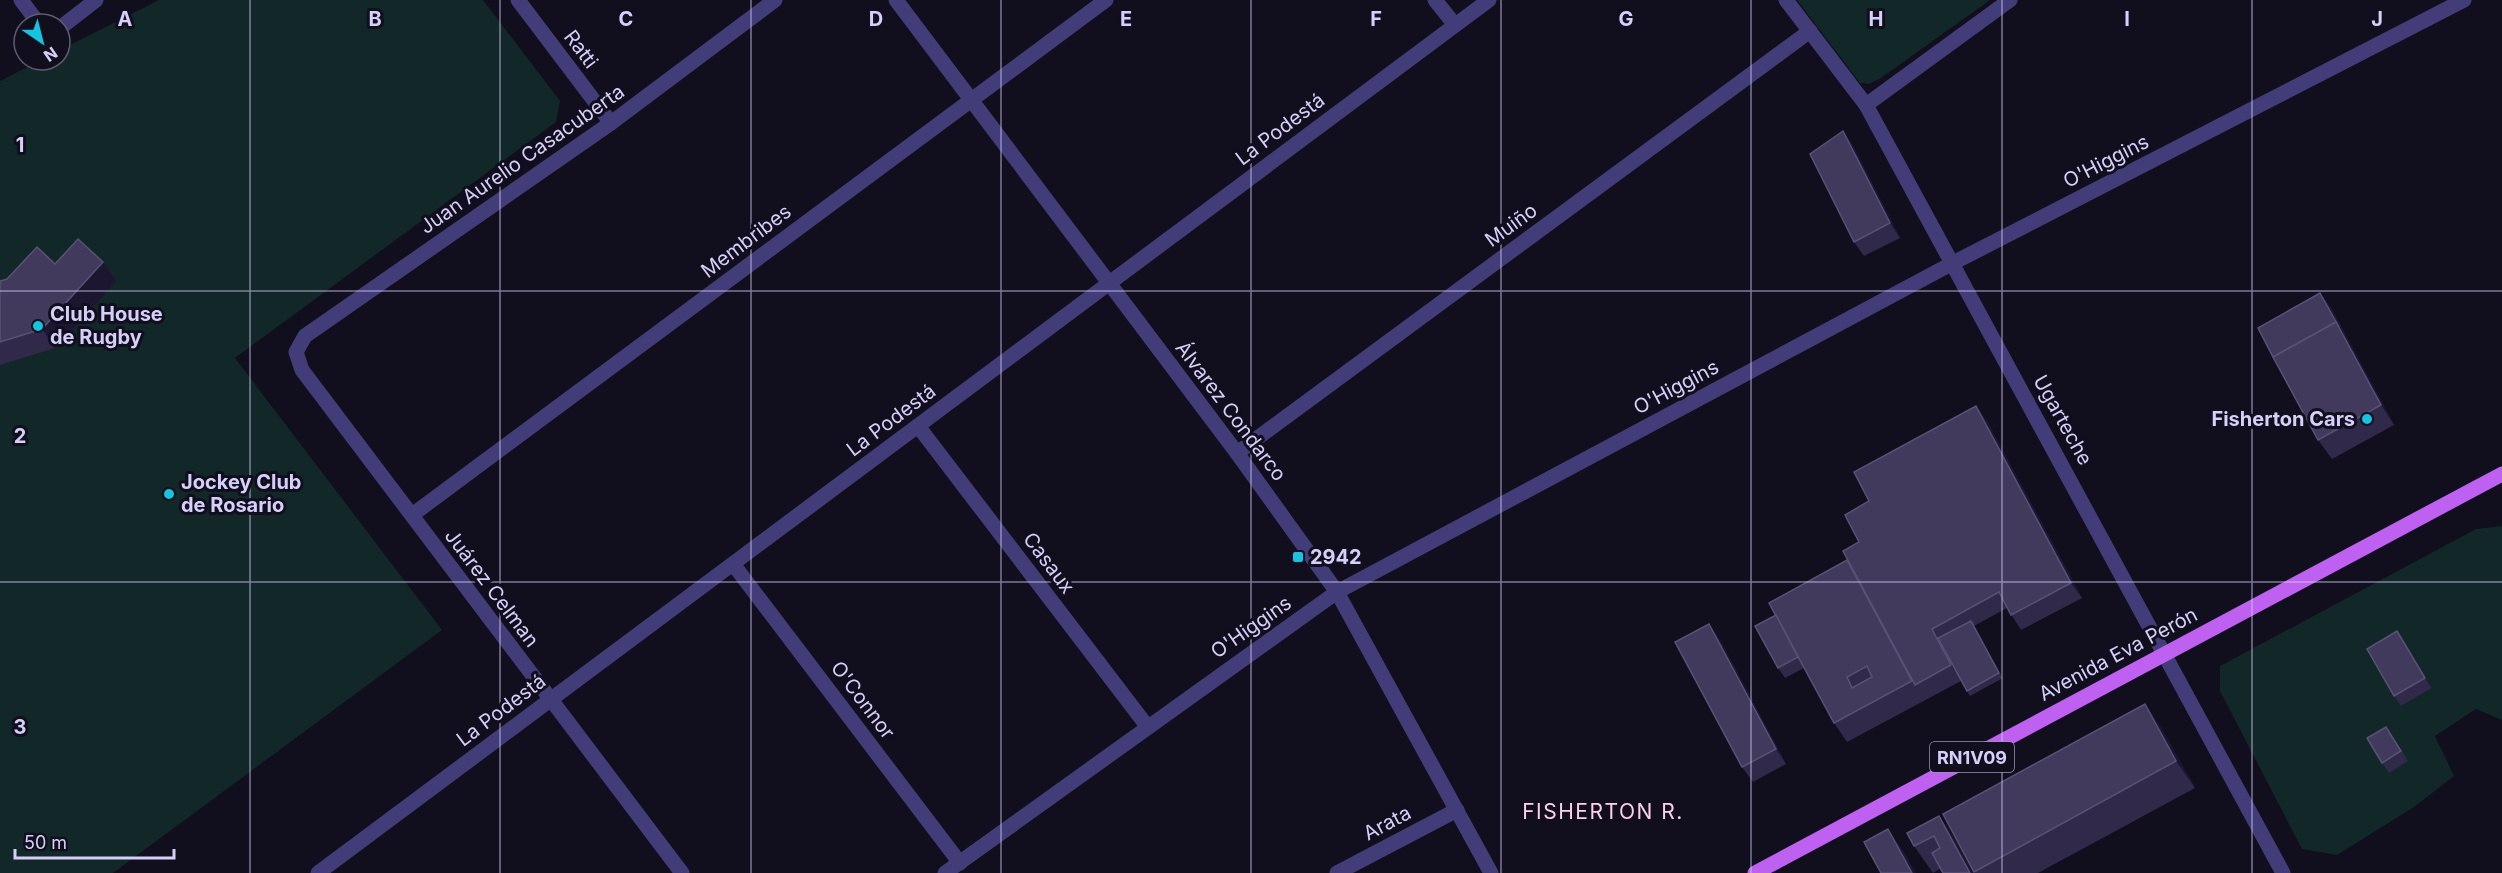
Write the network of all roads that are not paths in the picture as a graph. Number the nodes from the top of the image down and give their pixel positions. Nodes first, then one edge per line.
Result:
1 (96, 0) edge
2 (518, 0) edge
3 (775, 0) edge
4 (896, 0) edge
5 (1106, 0) edge
6 (1436, 0) edge
7 (1489, 0) edge
8 (1786, 0) edge
9 (2010, 0) edge
10 (2464, 0) edge
11 (72, 19) edge
12 (1455, 26) junction
13 (1810, 31) junction
14 (971, 100) junction
15 (1866, 105) junction
16 (611, 123) junction
17 (1953, 263) junction
18 (1109, 283) junction
19 (296, 352) joint
20 (918, 426) junction
21 (1237, 453) junction
22 (2502, 474) edge
23 (412, 515) junction
24 (733, 564) junction
25 (1337, 592) junction
26 (2165, 652) junction
27 (549, 700) junction
28 (1147, 726) junction
29 (1457, 810) junction
30 (960, 863) junction
31 (318, 873) edge
32 (682, 873) edge
33 (945, 873) edge
34 (1337, 873) edge
35 (1491, 873) edge
36 (1755, 873) edge
37 (2283, 873) edge

1 - 11 street
2 - 16 street, Ratti
3 - 16 street, Juan Aurelio Casacuberta
4 - 14 street, Álvarez Condarco
5 - 14 street, Membribes
6 - 12 street
7 - 12 street, La Podestá
8 - 13 street, Ugarteche
9 - 15 street
10 - 17 street, O'Higgins
12 - 18 street, La Podestá
13 - 15 street, Ugarteche
13 - 21 street, Muiño
14 - 18 street, Álvarez Condarco
14 - 23 street, Membribes
15 - 17 street, Ugarteche
16 - 19 street, Juan Aurelio Casacuberta
17 - 25 street, O'Higgins
17 - 26 street, Ugarteche
18 - 20 street, La Podestá
18 - 21 street, Álvarez Condarco
19 - 23 street, Juárez Celman
20 - 24 street, La Podestá
20 - 28 street, Casaux
21 - 25 street, Álvarez Condarco
22 - 26 main road, Avenida Eva Perón / RN1V09
23 - 27 street, Juárez Celman
24 - 27 street, La Podestá
24 - 30 street, O'Connor
25 - 28 street, O'Higgins
25 - 29 street, Álvarez Condarco
26 - 36 main road, Avenida Eva Perón / RN1V09
26 - 37 street, Ugarteche
27 - 31 street, La Podestá
27 - 32 street, Juárez Celman
28 - 30 street, O'Higgins
29 - 34 street, Arata
29 - 35 street, Álvarez Condarco
30 - 33 street, O'Higgins

